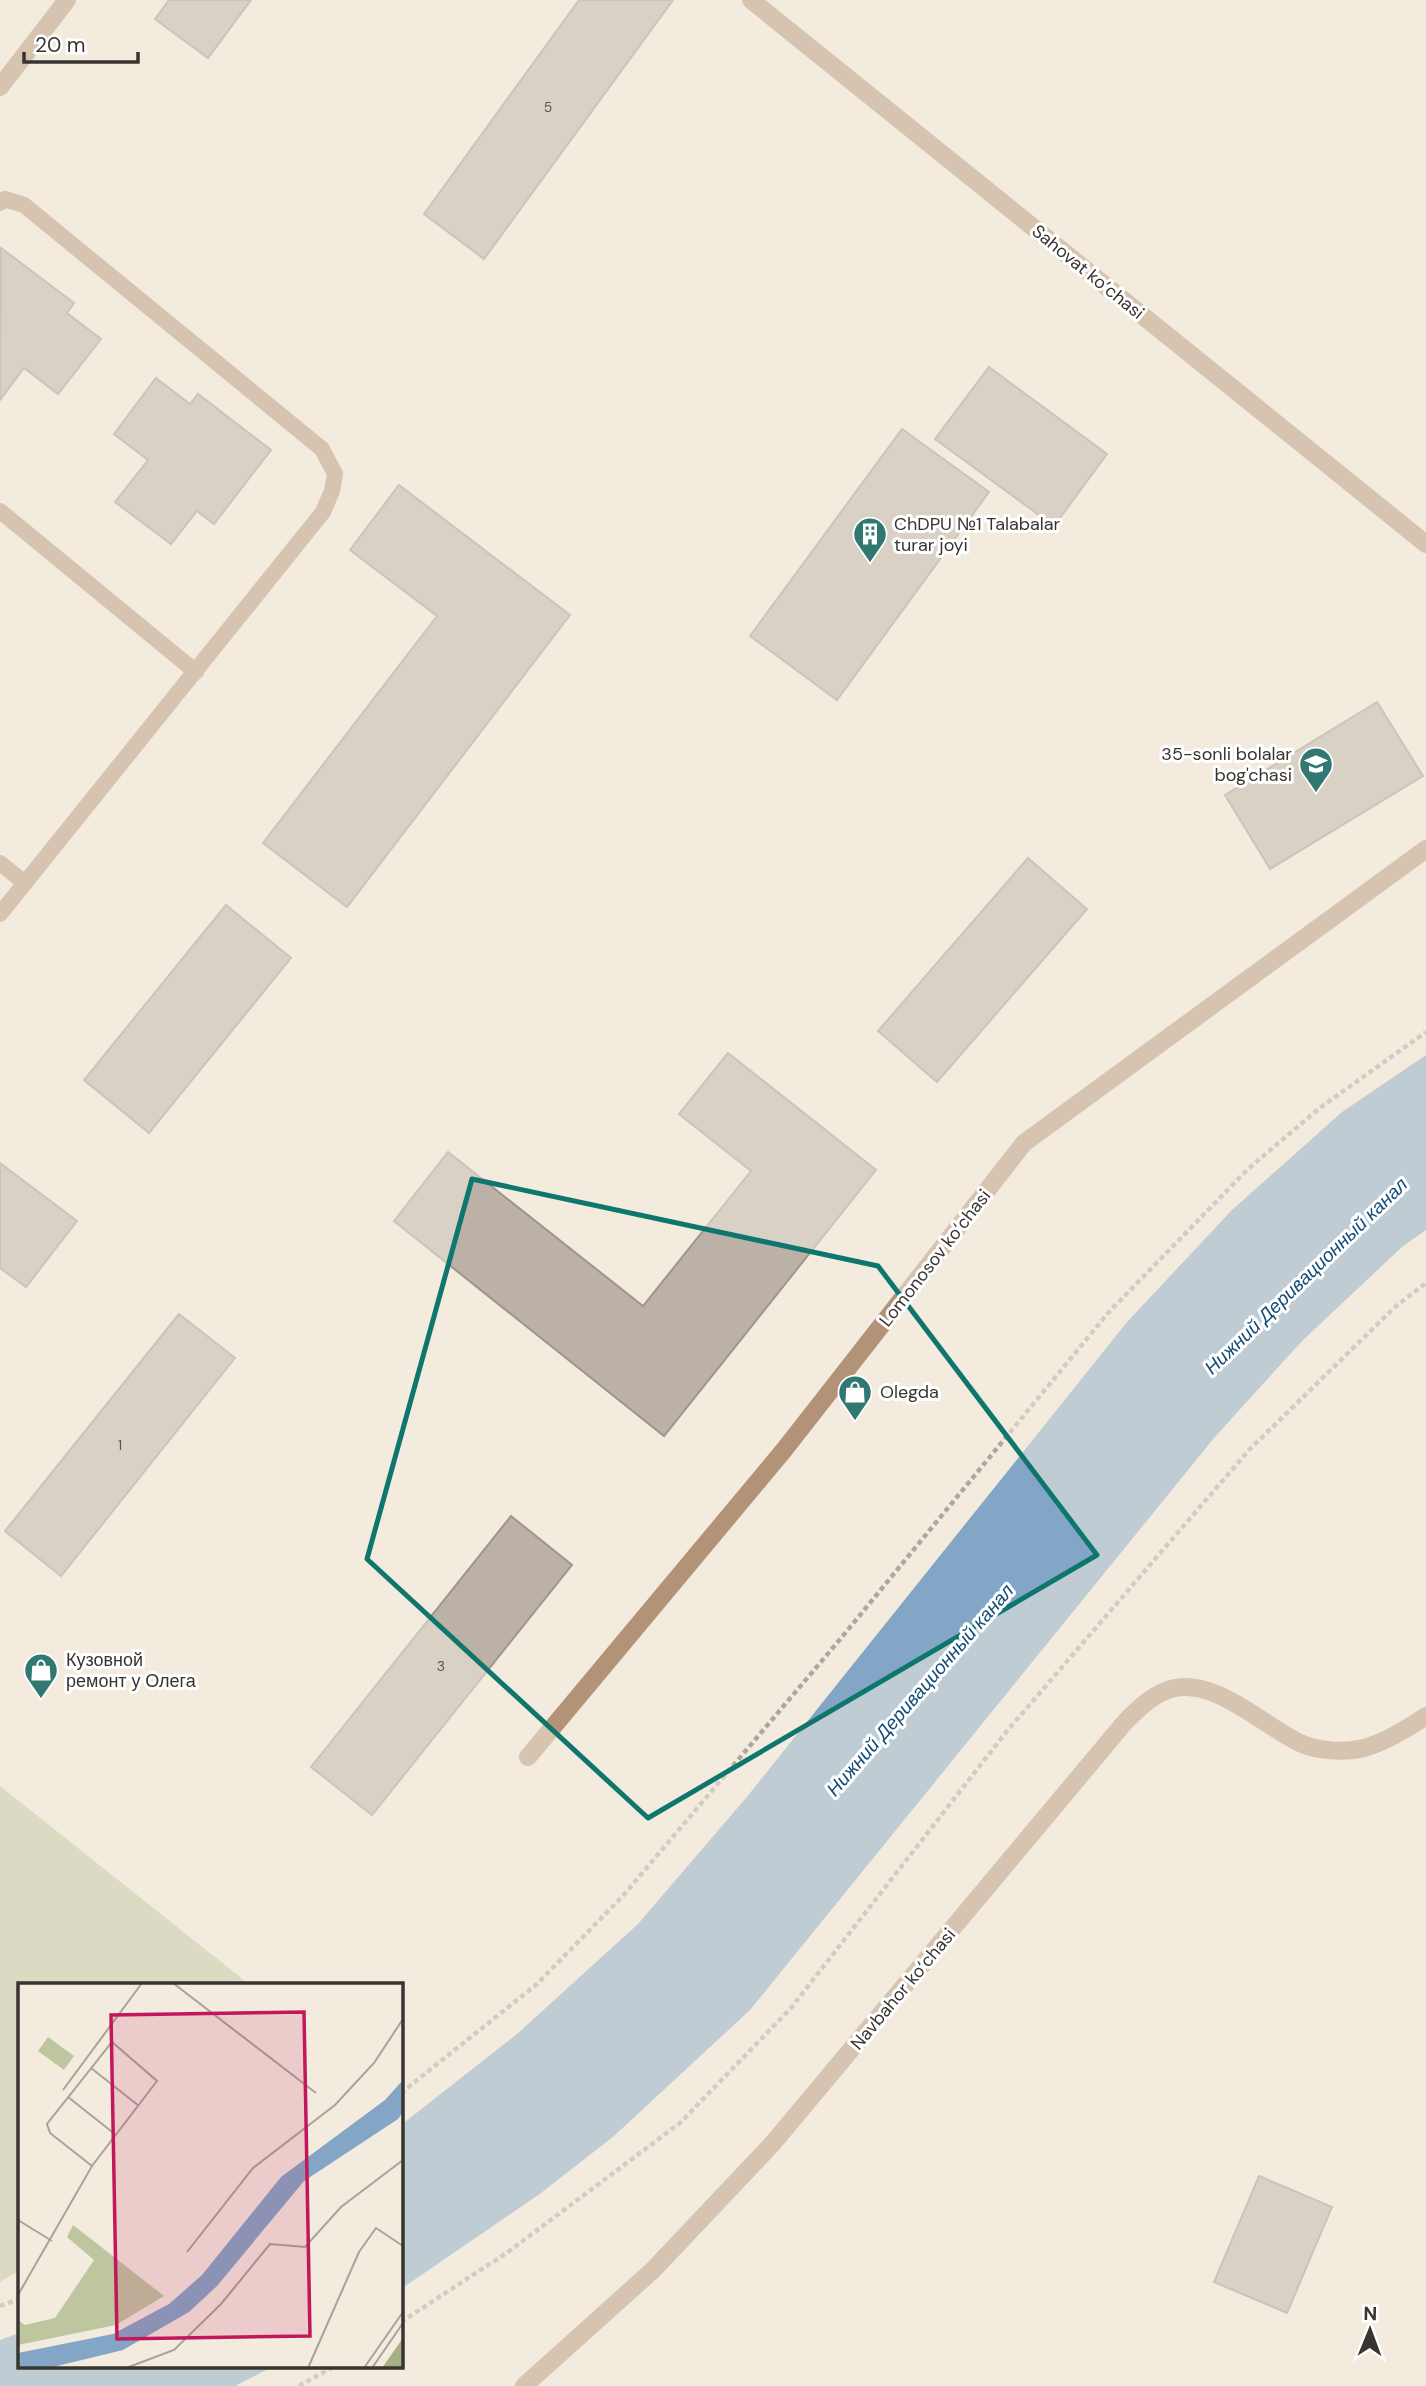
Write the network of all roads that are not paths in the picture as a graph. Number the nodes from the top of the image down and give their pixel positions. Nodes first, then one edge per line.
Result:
1 (67, 0) edge
2 (751, 0) edge
3 (0, 87) edge
4 (0, 203) edge
5 (0, 511) edge
6 (1426, 544) edge
7 (196, 672) junction
8 (1426, 849) edge
9 (0, 863) edge
10 (25, 883) junction
11 (0, 914) edge
12 (1426, 1716) edge
13 (528, 1757) dead end
14 (524, 2386) edge

1 - 3 street
2 - 6 street, Sahovat ko‘chasi
4 - 7 lane
5 - 7 lane
7 - 10 lane
8 - 13 street, Lomonosov ko‘chasi
9 - 10 lane
10 - 11 lane
12 - 14 street, Navbahor ko‘chasi

